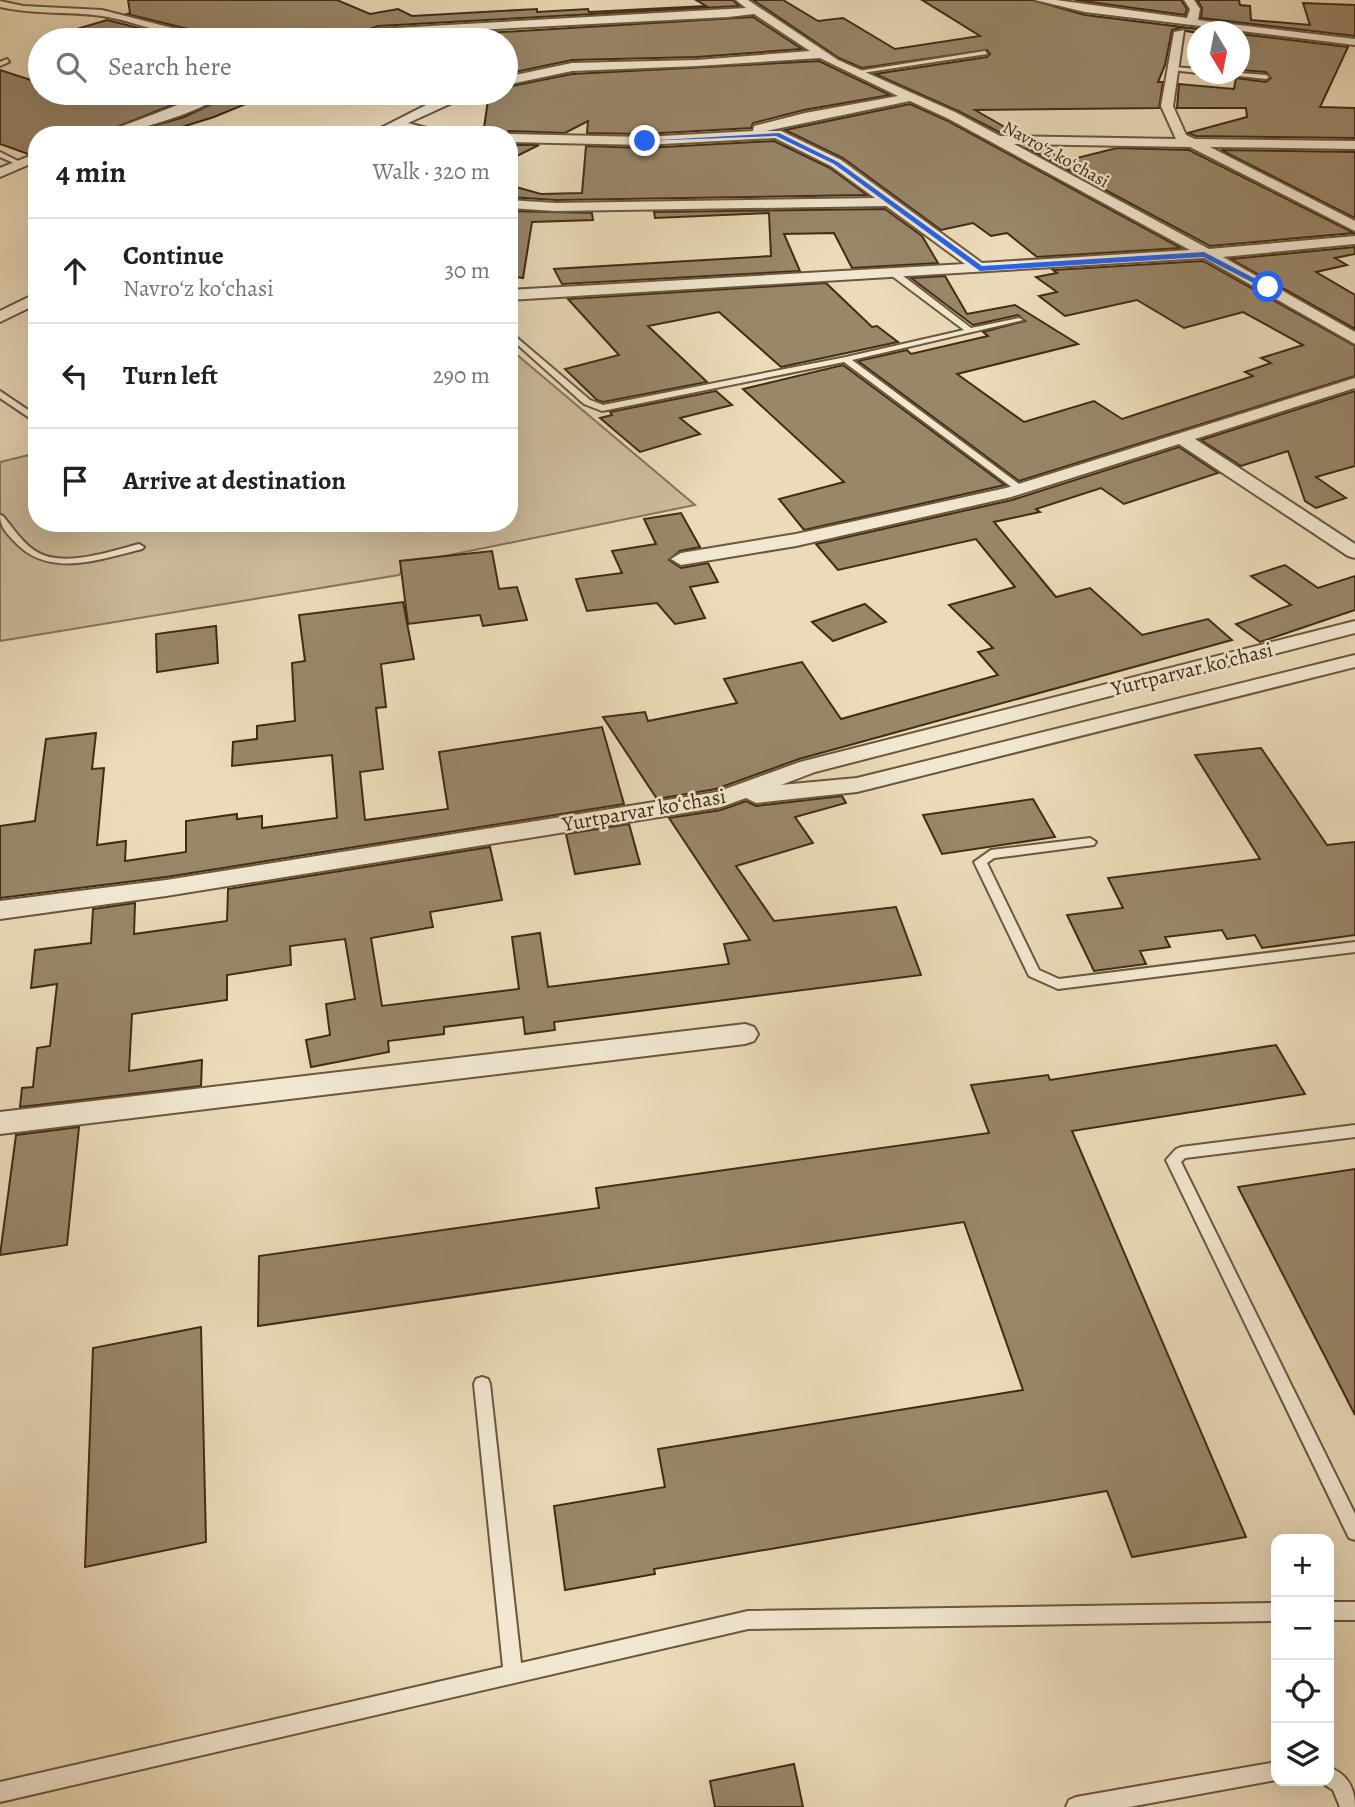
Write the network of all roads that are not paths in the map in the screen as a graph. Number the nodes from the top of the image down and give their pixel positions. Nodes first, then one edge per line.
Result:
1 (741, 0) edge
2 (1040, 0) edge
3 (1189, 0) edge
4 (0, 4) edge
5 (756, 10) junction
6 (1187, 21) edge
7 (1192, 21) edge
8 (164, 28) edge
9 (456, 28) edge
10 (1250, 29) edge
11 (1180, 33) dead end
12 (1355, 42) edge
13 (985, 53) dead end
14 (821, 54) junction
15 (1174, 69) junction
16 (1187, 70) edge
17 (855, 72) junction
18 (1250, 76) edge
19 (518, 78) edge
20 (1266, 78) dead end
21 (911, 97) junction
22 (192, 105) edge
23 (435, 105) edge
24 (396, 124) junction
25 (132, 126) edge
26 (392, 126) edge
27 (405, 126) edge
28 (756, 133) junction
29 (518, 138) edge
30 (994, 139) junction
31 (1188, 142) junction
32 (1355, 145) edge
33 (0, 154) edge
34 (28, 160) edge
35 (18, 163) junction
36 (0, 173) edge
37 (889, 202) junction
38 (518, 205) edge
39 (1355, 227) edge
40 (1355, 240) edge
41 (1204, 254) junction
42 (980, 268) junction
43 (895, 274) junction
44 (518, 295) edge
45 (28, 303) edge
46 (0, 317) edge
47 (1019, 320) dead end
48 (970, 331) junction
49 (1355, 340) edge
50 (518, 341) edge
51 (846, 359) junction
52 (1355, 383) edge
53 (0, 394) edge
54 (28, 414) edge
55 (1181, 438) junction
56 (1020, 489) junction
57 (0, 518) edge
58 (139, 547) dead end
59 (1355, 552) edge
60 (681, 559) dead end
61 (1355, 627) edge
62 (1355, 661) edge
63 (721, 799) junction
64 (1090, 842) dead end
65 (0, 910) edge
66 (1355, 947) edge
67 (745, 1034) dead end
68 (0, 1123) edge
69 (1355, 1131) edge
70 (482, 1384) dead end
71 (1355, 1532) edge
72 (1334, 1611) edge
73 (1355, 1611) edge
74 (1271, 1612) edge
75 (513, 1674) junction
76 (1271, 1772) edge
77 (1334, 1779) edge
78 (0, 1792) edge
79 (1076, 1807) edge
80 (1350, 1807) edge

1 - 5 street, Navroʻz koʻchasi
2 - 6 street
3 - 7 street
4 - 8 street
5 - 9 street
5 - 14 street, Navroʻz koʻchasi
10 - 12 street
11 - 15 street
13 - 17 lane
14 - 17 street, Navroʻz koʻchasi
14 - 19 street
15 - 16 lane
15 - 31 street
17 - 21 street, Navroʻz koʻchasi
18 - 20 lane
21 - 28 street
21 - 30 street, Navroʻz koʻchasi
22 - 25 street
23 - 24 street
24 - 26 street
24 - 27 street
28 - 29 street
28 - 37 street
30 - 31 street
30 - 41 street, Navroʻz koʻchasi
31 - 32 street
31 - 39 street
33 - 35 lane
34 - 35 street
35 - 36 street
37 - 38 street
37 - 42 street
40 - 41 street
41 - 42 street
41 - 49 street, Navroʻz koʻchasi
42 - 43 street
43 - 44 street
43 - 48 lane
45 - 46 street
47 - 48 lane
48 - 51 lane
50 - 51 lane
51 - 56 lane
52 - 55 street
53 - 54 lane
55 - 56 street
55 - 59 street
56 - 60 street
57 - 58 lane
61 - 63 street, Yurtparvar koʻchasi
62 - 63 street
63 - 65 street, Yurtparvar koʻchasi
64 - 66 lane
67 - 68 street
69 - 71 lane
70 - 75 lane
72 - 73 lane
74 - 75 lane
75 - 78 lane
76 - 79 lane
77 - 80 lane

